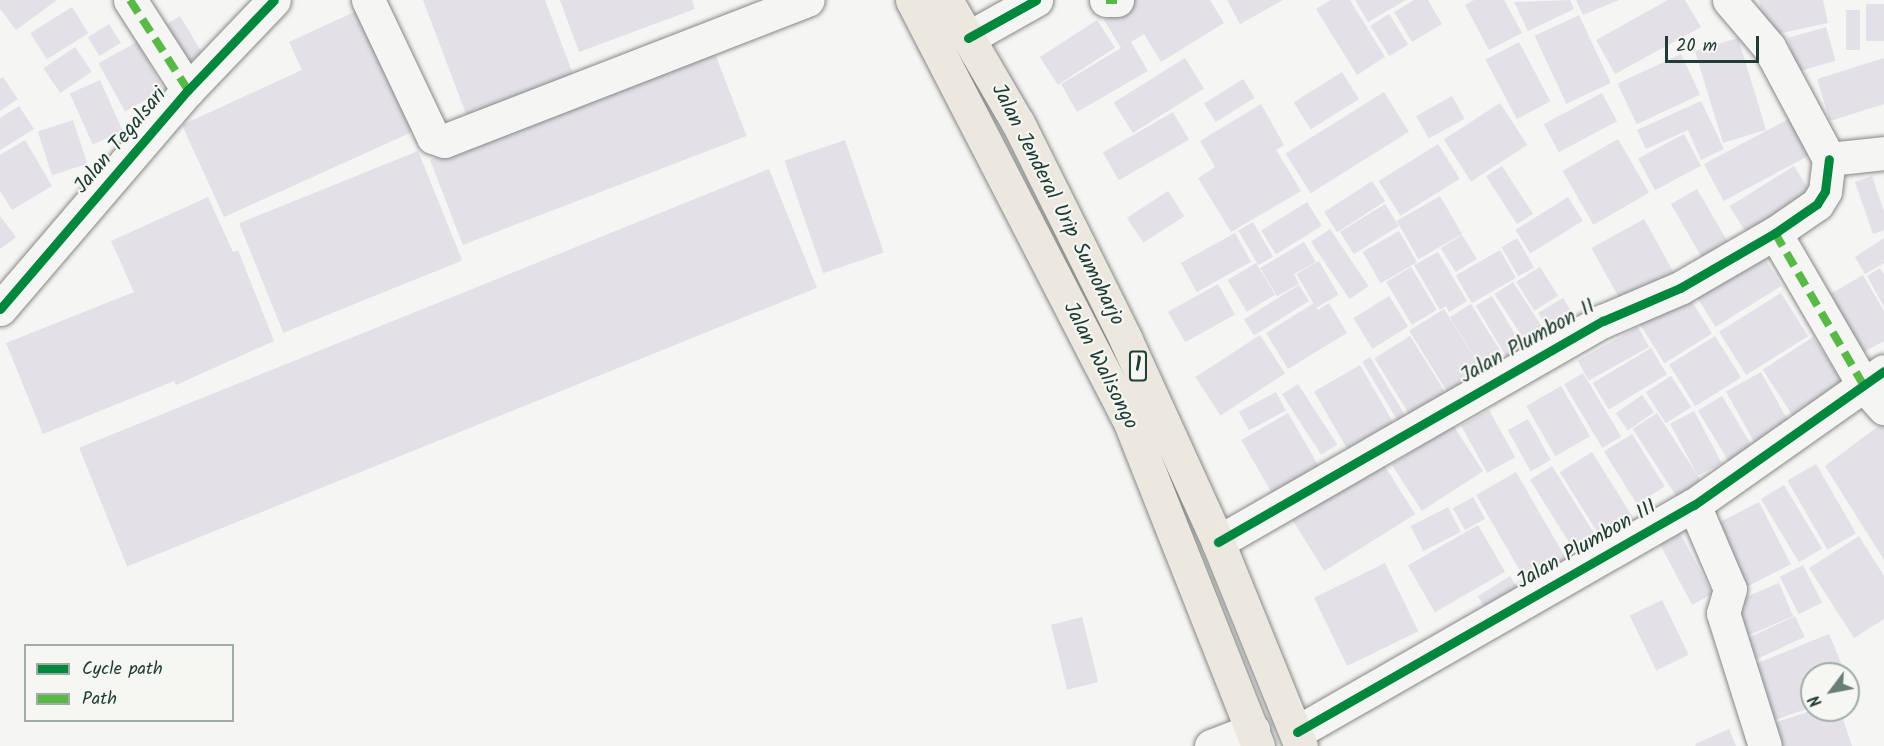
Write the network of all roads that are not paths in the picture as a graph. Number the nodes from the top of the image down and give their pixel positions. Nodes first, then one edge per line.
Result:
1 (130, 0) edge
2 (273, 0) edge
3 (368, 0) edge
4 (808, 0) edge
5 (912, 0) edge
6 (946, 0) edge
7 (1036, 0) edge
8 (1106, 0) edge
9 (1117, 0) edge
10 (1729, 0) edge
11 (968, 38) junction
12 (188, 90) junction
13 (1884, 153) edge
14 (1829, 159) junction
15 (1775, 233) junction
16 (0, 309) edge
17 (1126, 340) junction
18 (1092, 350) junction
19 (1877, 388) edge
20 (1694, 505) junction
21 (1218, 542) junction
22 (1255, 738) edge
23 (1299, 739) edge
24 (1211, 746) edge
25 (1765, 746) edge

1 - 12 street
2 - 12 street, Jalan Tegalsari
3 - 4 street
5 - 18 highway, Jalan Walisongo / 1
6 - 11 highway, Jalan Jenderal Urip Sumoharjo / 1
7 - 11 street
8 - 9 street
10 - 14 street
11 - 17 highway, Jalan Jenderal Urip Sumoharjo / 1
12 - 16 street, Jalan Tegalsari
13 - 14 street
14 - 15 street, Jalan Plumbon II
15 - 19 street
15 - 21 street, Jalan Plumbon II
17 - 18 highway
17 - 21 highway, Jalan Jenderal Urip Sumoharjo / 1
18 - 22 highway, Jalan Walisongo / 1
19 - 20 street, Jalan Plumbon III
20 - 23 street, Jalan Plumbon III
20 - 25 street
21 - 23 highway, Jalan Jenderal Urip Sumoharjo / 1
22 - 24 street

